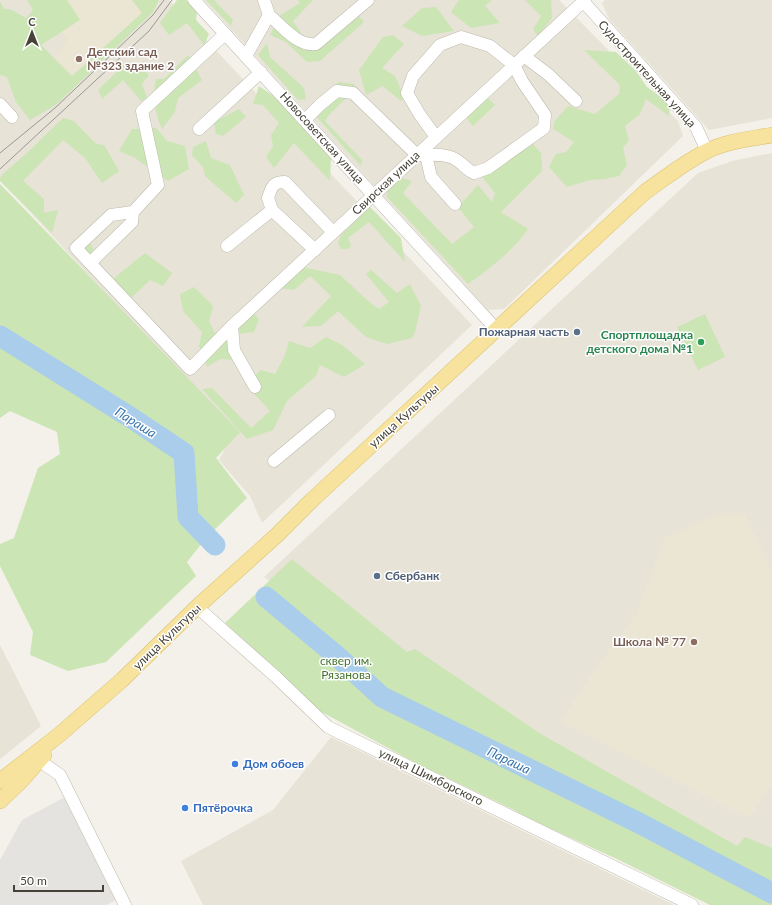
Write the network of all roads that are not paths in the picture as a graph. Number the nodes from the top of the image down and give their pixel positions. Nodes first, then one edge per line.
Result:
1 (194, 0) edge
2 (264, 0) edge
3 (368, 0) edge
4 (583, 0) edge
5 (269, 15) junction
6 (225, 34) junction
7 (246, 56) junction
8 (524, 56) junction
9 (514, 65) junction
10 (261, 72) junction
11 (576, 101) dead end
12 (0, 104) edge
13 (12, 117) dead end
14 (305, 120) junction
15 (199, 129) dead end
16 (772, 134) edge
17 (436, 137) junction
18 (707, 151) junction
19 (421, 155) junction
20 (373, 195) junction
21 (455, 204) dead end
22 (272, 210) junction
23 (133, 212) junction
24 (334, 232) junction
25 (227, 246) dead end
26 (315, 250) junction
27 (90, 263) junction
28 (232, 326) junction
29 (497, 330) junction
30 (255, 387) dead end
31 (328, 415) dead end
32 (274, 461) dead end
33 (197, 607) junction
34 (59, 735) junction
35 (40, 761) junction
36 (0, 781) edge
37 (0, 801) edge
38 (125, 905) edge
39 (692, 905) edge

1 - 6 street, Новосоветская улица
2 - 5 street
3 - 5 street
4 - 8 street, Свирская улица
4 - 18 street, Судостроительная улица
5 - 7 street
6 - 7 street, Новосоветская улица
6 - 23 street
7 - 10 street, Новосоветская улица
8 - 9 street, Свирская улица
8 - 11 street
9 - 17 street, Свирская улица
9 - 17 street
9 - 19 street
10 - 14 street, Новосоветская улица
10 - 15 street
12 - 13 street
14 - 19 street
14 - 20 street, Новосоветская улица
16 - 18 main road, улица Культуры
17 - 19 street, Свирская улица
18 - 29 main road, улица Культуры
19 - 20 street, Свирская улица
19 - 21 street
20 - 24 street, Свирская улица
20 - 29 street, Новосоветская улица
22 - 24 street
22 - 25 street
22 - 26 street
23 - 27 street
23 - 27 street
24 - 26 street, Свирская улица
26 - 28 street, Свирская улица
27 - 28 street, Свирская улица
28 - 30 street
29 - 33 main road, улица Культуры
31 - 32 street
33 - 34 main road, улица Культуры
33 - 39 street, улица Шимборского
34 - 35 main road, улица Культуры
34 - 36 main road, улица Культуры
35 - 37 main road, улица Культуры
35 - 38 street

